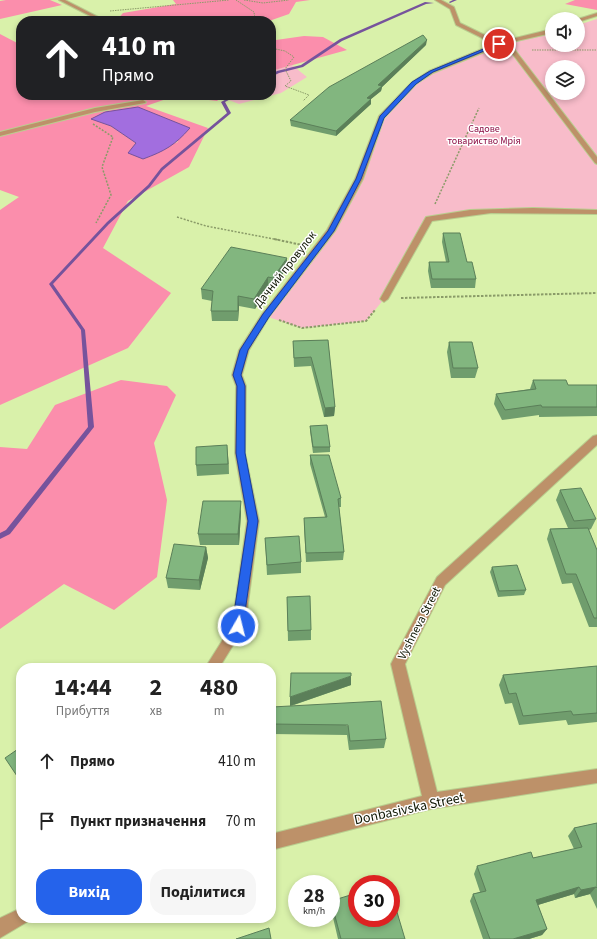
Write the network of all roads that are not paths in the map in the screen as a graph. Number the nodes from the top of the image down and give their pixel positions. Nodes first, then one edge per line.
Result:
1 (61, 0) edge
2 (437, 0) edge
3 (597, 14) edge
4 (92, 16) edge
5 (585, 18) edge
6 (597, 19) edge
7 (585, 23) edge
8 (545, 32) edge
9 (499, 44) junction
10 (142, 102) dead end
11 (0, 134) edge
12 (597, 162) edge
13 (597, 212) edge
14 (384, 299) road end
15 (597, 439) edge
16 (215, 663) edge
17 (597, 776) edge
18 (431, 801) junction
19 (276, 841) edge
20 (16, 918) edge
21 (0, 929) edge

1 - 4 street
2 - 9 street
3 - 5 street
6 - 7 street
8 - 9 street, Дачний провулок
9 - 12 street
9 - 16 street, Дачний провулок
10 - 11 street
13 - 14 street
15 - 18 street, Vyshneva Street
17 - 18 street, Donbasivska Street
18 - 19 street, Donbasivska Street
20 - 21 street

